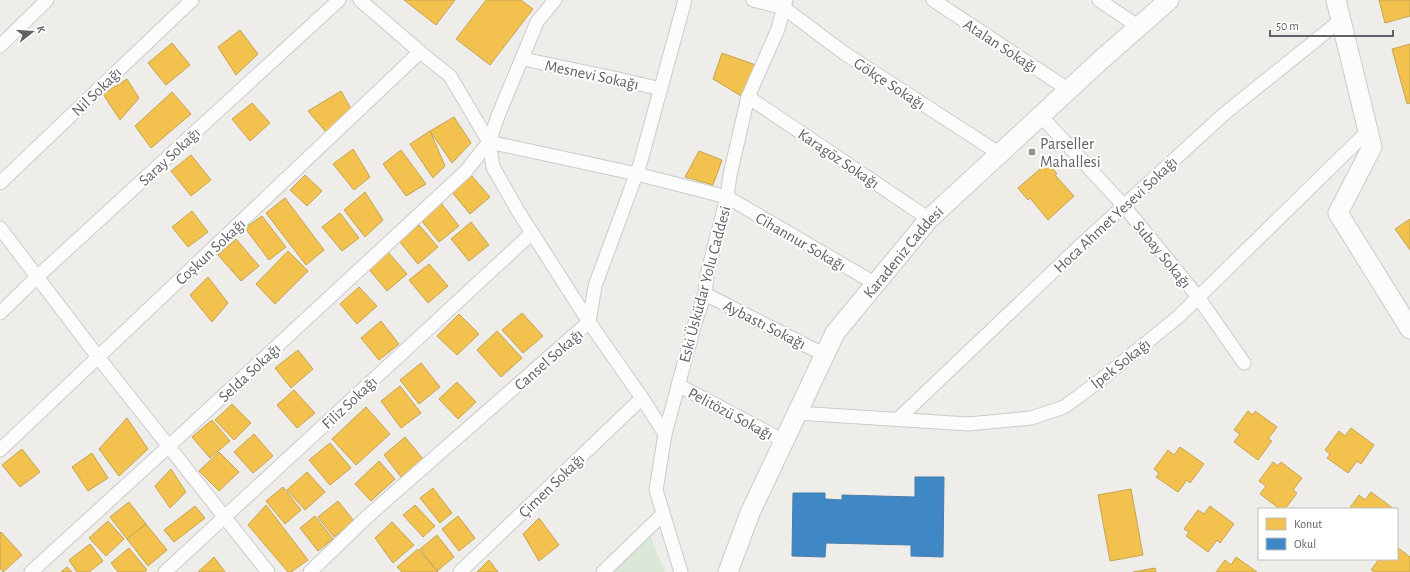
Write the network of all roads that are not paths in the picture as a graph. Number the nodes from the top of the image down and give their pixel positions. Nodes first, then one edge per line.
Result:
1 (47, 0) edge
2 (192, 0) edge
3 (339, 0) edge
4 (360, 0) edge
5 (555, 0) edge
6 (685, 0) edge
7 (753, 0) edge
8 (933, 0) edge
9 (1100, 0) edge
10 (1169, 0) edge
11 (1336, 0) edge
12 (785, 4) edge
13 (1341, 20) junction
14 (1139, 26) junction
15 (0, 46) edge
16 (420, 52) junction
17 (523, 59) junction
18 (661, 89) junction
19 (1069, 90) junction
20 (748, 97) junction
21 (1041, 116) junction
22 (1368, 131) junction
23 (489, 142) junction
24 (1000, 154) junction
25 (636, 174) junction
26 (0, 183) edge
27 (727, 197) junction
28 (1124, 206) junction
29 (930, 219) junction
30 (0, 228) edge
31 (532, 233) junction
32 (37, 277) junction
33 (876, 284) junction
34 (705, 294) junction
35 (1198, 298) junction
36 (0, 313) edge
37 (589, 322) junction
38 (1410, 329) edge
39 (825, 355) junction
40 (98, 357) junction
41 (1244, 364) dead end
42 (678, 385) junction
43 (642, 398) junction
44 (797, 413) junction
45 (898, 419) junction
46 (665, 434) junction
47 (784, 441) junction
48 (169, 446) junction
49 (0, 450) edge
50 (664, 514) junction
51 (225, 517) junction
52 (31, 572) edge
53 (166, 572) edge
54 (268, 572) edge
55 (310, 572) edge
56 (460, 572) edge
57 (603, 572) edge
58 (681, 572) edge
59 (728, 572) edge

1 - 15 street
2 - 26 street, Nil Sokağı
3 - 32 street, Saray Sokağı
4 - 16 street
5 - 17 street
6 - 18 street, Cansel Sokağı
7 - 12 street
8 - 19 street, Atalan Sokağı
9 - 14 street
10 - 14 street, Karadeniz Caddesi
11 - 13 street
12 - 20 street, Eski Üsküdar Yolu Caddesi
12 - 24 street, Gökçe Sokağı
13 - 22 street
13 - 28 street, Hoca Ahmet Yesevi Sokağı
14 - 19 street, Karadeniz Caddesi
16 - 23 street
16 - 40 street, Coşkun Sokağı
17 - 18 street, Mesnevi Sokağı
17 - 23 street
18 - 25 street, Cansel Sokağı
19 - 21 street, Karadeniz Caddesi
20 - 27 street, Eski Üsküdar Yolu Caddesi
20 - 29 street, Karagöz Sokağı
21 - 24 street, Karadeniz Caddesi
21 - 28 street, Subay Sokağı
22 - 35 street, İpek Sokağı
22 - 38 street
23 - 25 street
23 - 31 street
23 - 48 street, Selda Sokağı
24 - 29 street, Karadeniz Caddesi
25 - 27 street, Cihannur Sokağı
25 - 37 street, Cansel Sokağı
27 - 33 street, Cihannur Sokağı
27 - 34 street, Eski Üsküdar Yolu Caddesi
28 - 35 street, Subay Sokağı
28 - 45 street, Hoca Ahmet Yesevi Sokağı
29 - 33 street, Karadeniz Caddesi
30 - 32 street
31 - 37 street
31 - 51 street, Filiz Sokağı
32 - 36 street, Saray Sokağı
32 - 40 street
33 - 39 street, Karadeniz Caddesi
34 - 39 street, Aybastı Sokağı
34 - 42 street, Eski Üsküdar Yolu Caddesi
35 - 41 street, Subay Sokağı
35 - 45 street, İpek Sokağı
37 - 43 street
37 - 55 street, Cansel Sokağı
39 - 44 street, Karadeniz Caddesi
40 - 48 street
40 - 49 street, Coşkun Sokağı
42 - 46 street, Eski Üsküdar Yolu Caddesi
42 - 47 street, Pelitözü Sokağı
43 - 46 street
43 - 56 street, Çimen Sokağı
44 - 45 street, İpek Sokağı
44 - 47 street, Karadeniz Caddesi
46 - 50 street, Eski Üsküdar Yolu Caddesi
47 - 59 street, Karadeniz Caddesi
48 - 51 street
48 - 52 street, Selda Sokağı
50 - 57 street
50 - 58 street, Eski Üsküdar Yolu Caddesi
51 - 53 street, Filiz Sokağı
51 - 54 street

